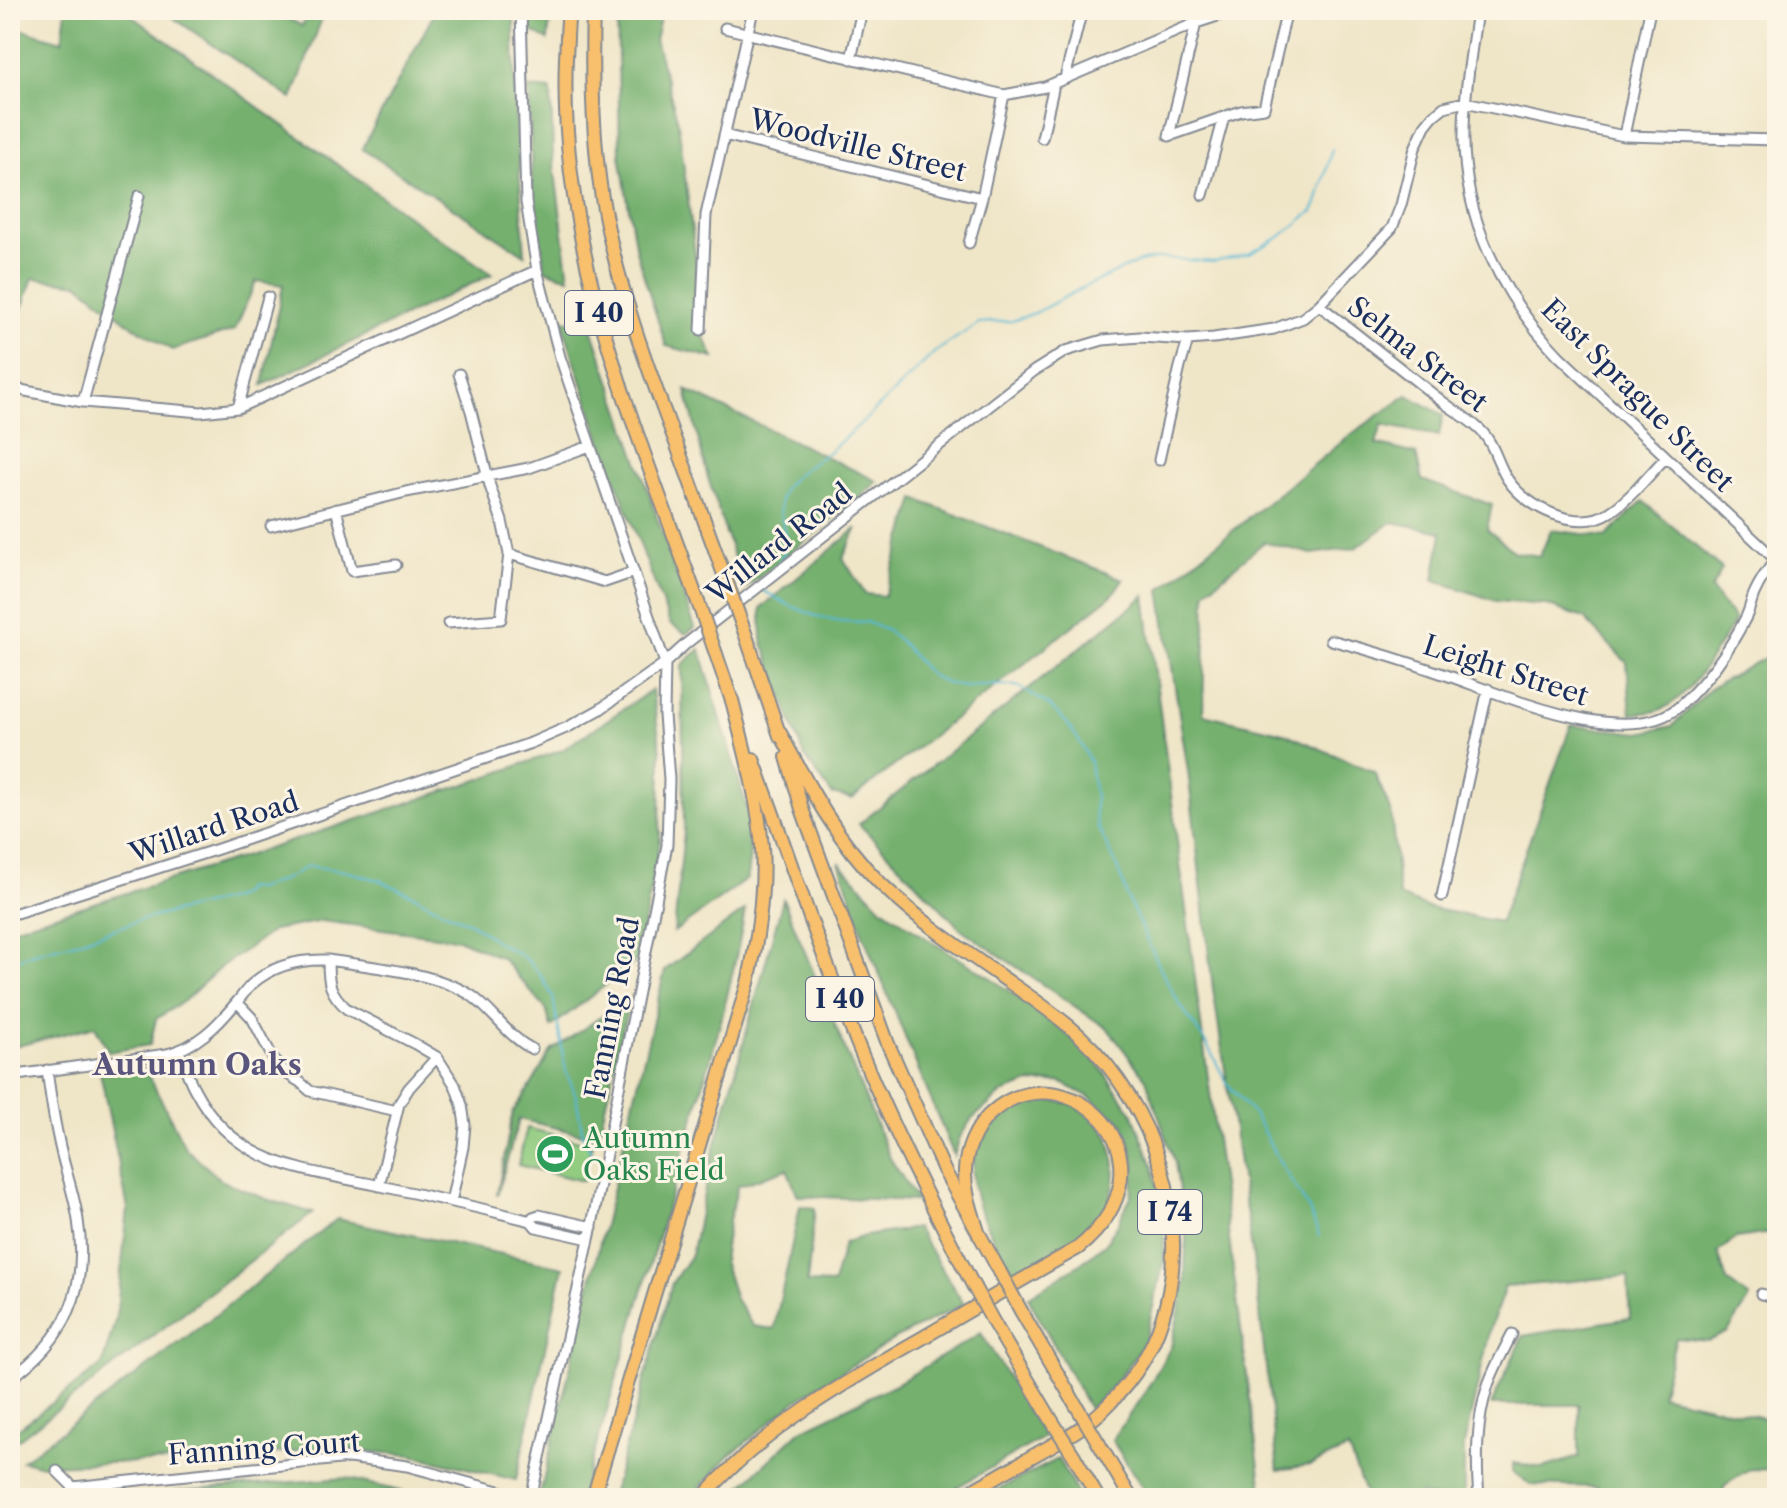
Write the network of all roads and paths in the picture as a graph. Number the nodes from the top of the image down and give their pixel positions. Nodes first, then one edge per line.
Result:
1 (521, 10) edge
2 (569, 10) edge
3 (593, 10) edge
4 (753, 10) edge
5 (862, 10) edge
6 (1082, 10) edge
7 (1236, 10) edge
8 (1287, 10) edge
9 (1477, 10) edge
10 (1650, 10) edge
11 (1196, 23) junction
12 (725, 28) dead end
13 (748, 33) junction
14 (851, 59) junction
15 (1065, 78) junction
16 (1052, 84) junction
17 (1004, 95) junction
18 (1465, 102) junction
19 (1224, 117) junction
20 (724, 135) junction
21 (1624, 136) junction
22 (1042, 138) dead end
23 (1777, 140) edge
24 (1203, 195) dead end
25 (139, 196) dead end
26 (982, 198) junction
27 (969, 243) dead end
28 (537, 270) junction
29 (268, 297) dead end
30 (1319, 305) junction
31 (701, 330) dead end
32 (1188, 340) junction
33 (459, 374) dead end
34 (10, 388) edge
35 (83, 402) junction
36 (238, 408) junction
37 (590, 446) junction
38 (1666, 457) junction
39 (1159, 460) dead end
40 (488, 477) junction
41 (336, 509) junction
42 (271, 526) dead end
43 (509, 554) junction
44 (1777, 559) edge
45 (396, 565) dead end
46 (634, 572) junction
47 (448, 623) dead end
48 (1331, 640) dead end
49 (665, 663) junction
50 (1488, 689) junction
51 (732, 700) junction
52 (779, 731) junction
53 (1442, 896) dead end
54 (10, 915) edge
55 (328, 960) junction
56 (237, 1002) junction
57 (532, 1049) dead end
58 (179, 1051) junction
59 (437, 1057) junction
60 (47, 1070) junction
61 (10, 1076) edge
62 (397, 1111) junction
63 (379, 1186) junction
64 (451, 1202) junction
65 (531, 1221) junction
66 (592, 1227) junction
67 (979, 1235) junction
68 (589, 1239) junction
69 (1761, 1294) dead end
70 (1777, 1298) edge
71 (1512, 1334) dead end
72 (10, 1379) edge
73 (57, 1471) dead end
74 (528, 1498) edge
75 (593, 1498) edge
76 (702, 1498) edge
77 (959, 1498) edge
78 (1098, 1498) edge
79 (1131, 1498) edge
80 (1479, 1498) edge

1 - 28 street, Fanning Road
2 - 51 highway, I 40, bridge
3 - 52 highway, I 40, bridge
4 - 13 street
5 - 14 street
6 - 15 street
7 - 11 street
8 - 19 street
9 - 18 street, East Sprague Street
10 - 21 street
11 - 15 street
11 - 19 street
12 - 13 street
13 - 14 street
13 - 20 street
14 - 17 street
15 - 16 street
16 - 17 street
16 - 22 street
17 - 26 street
18 - 21 street
18 - 30 street, Willard Road
18 - 38 street, East Sprague Street
19 - 24 street
20 - 26 street, Woodville Street
20 - 31 street
21 - 23 street
25 - 35 street
26 - 27 street
28 - 36 street
28 - 37 street, Fanning Road
29 - 36 street
30 - 32 street, Willard Road
30 - 38 street, Selma Street
32 - 39 street
32 - 49 street, Willard Road
33 - 40 street
34 - 35 street
35 - 36 street
37 - 40 street
37 - 46 street, Fanning Road
38 - 44 street, East Sprague Street
40 - 41 street
40 - 43 street
41 - 42 street
41 - 45 street
43 - 46 street
43 - 47 street
44 - 50 street, Leight Street
46 - 49 street, Fanning Road
48 - 50 street, Leight Street
49 - 54 street, Willard Road
49 - 66 street, Fanning Road
50 - 53 street
51 - 75 highway
51 - 78 highway, I 40, bridge
52 - 67 highway, I 40
52 - 77 highway, I 74
55 - 56 street
55 - 57 street
55 - 59 street
56 - 58 street
56 - 62 street
58 - 60 street
58 - 63 street
59 - 62 street
59 - 64 street
60 - 61 street
60 - 72 street
62 - 63 street
63 - 64 street
64 - 65 street
65 - 66 street
65 - 68 street
66 - 68 street, Fanning Road
67 - 76 highway
67 - 79 highway, I 40, bridge
68 - 74 street, Fanning Road
69 - 70 street
71 - 80 street
73 - 74 street, Fanning Court

